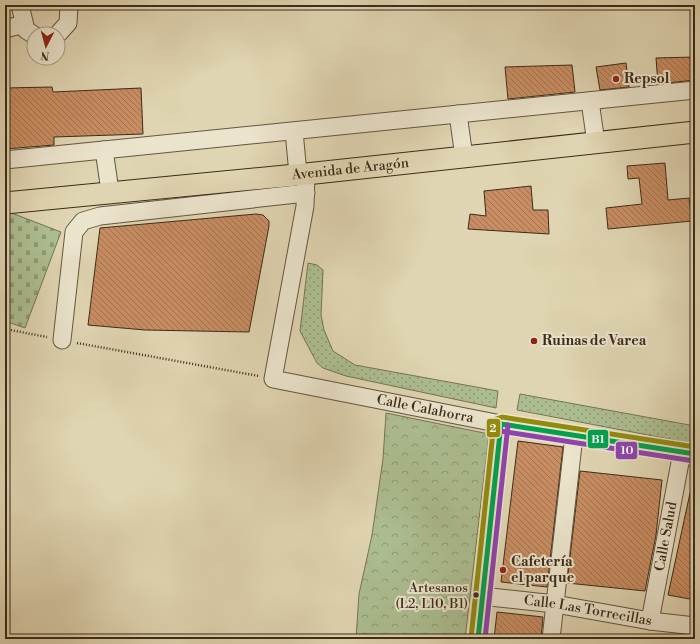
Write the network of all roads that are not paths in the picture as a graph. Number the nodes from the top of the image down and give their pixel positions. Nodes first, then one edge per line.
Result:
1 (20, 5) edge
2 (70, 5) edge
3 (28, 26) edge
4 (65, 26) edge
5 (5, 29) edge
6 (26, 29) edge
7 (695, 90) edge
8 (666, 93) junction
9 (590, 101) junction
10 (695, 102) edge
11 (458, 114) junction
12 (294, 131) junction
13 (695, 132) edge
14 (596, 143) junction
15 (104, 150) junction
16 (464, 157) junction
17 (5, 160) edge
18 (303, 180) junction
19 (110, 191) junction
20 (5, 203) edge
21 (62, 340) road end
22 (501, 424) junction
23 (574, 436) junction
24 (688, 453) edge
25 (482, 596) junction
26 (555, 604) junction
27 (650, 621) junction
28 (695, 626) edge
29 (478, 639) edge
30 (551, 639) edge

1 - 3 street
2 - 4 street
5 - 6 street
7 - 8 street
8 - 9 street
8 - 10 street
9 - 11 street
9 - 14 street
11 - 12 street
11 - 16 street
12 - 15 street
12 - 18 street
13 - 14 main road, Avenida de Aragón
14 - 16 main road, Avenida de Aragón
15 - 17 street
15 - 19 street
16 - 18 main road, Avenida de Aragón
18 - 19 main road, Avenida de Aragón
18 - 21 street
18 - 22 street, Calle Calahorra
19 - 20 main road, Avenida de Aragón
22 - 23 street, Calle Calahorra
22 - 25 street
23 - 24 street, Calle Calahorra
23 - 26 street
24 - 27 street, Calle Salud
25 - 26 street, Calle Las Torrecillas
25 - 29 street
26 - 27 street, Calle Las Torrecillas
26 - 30 street
27 - 28 street, Calle Las Torrecillas

